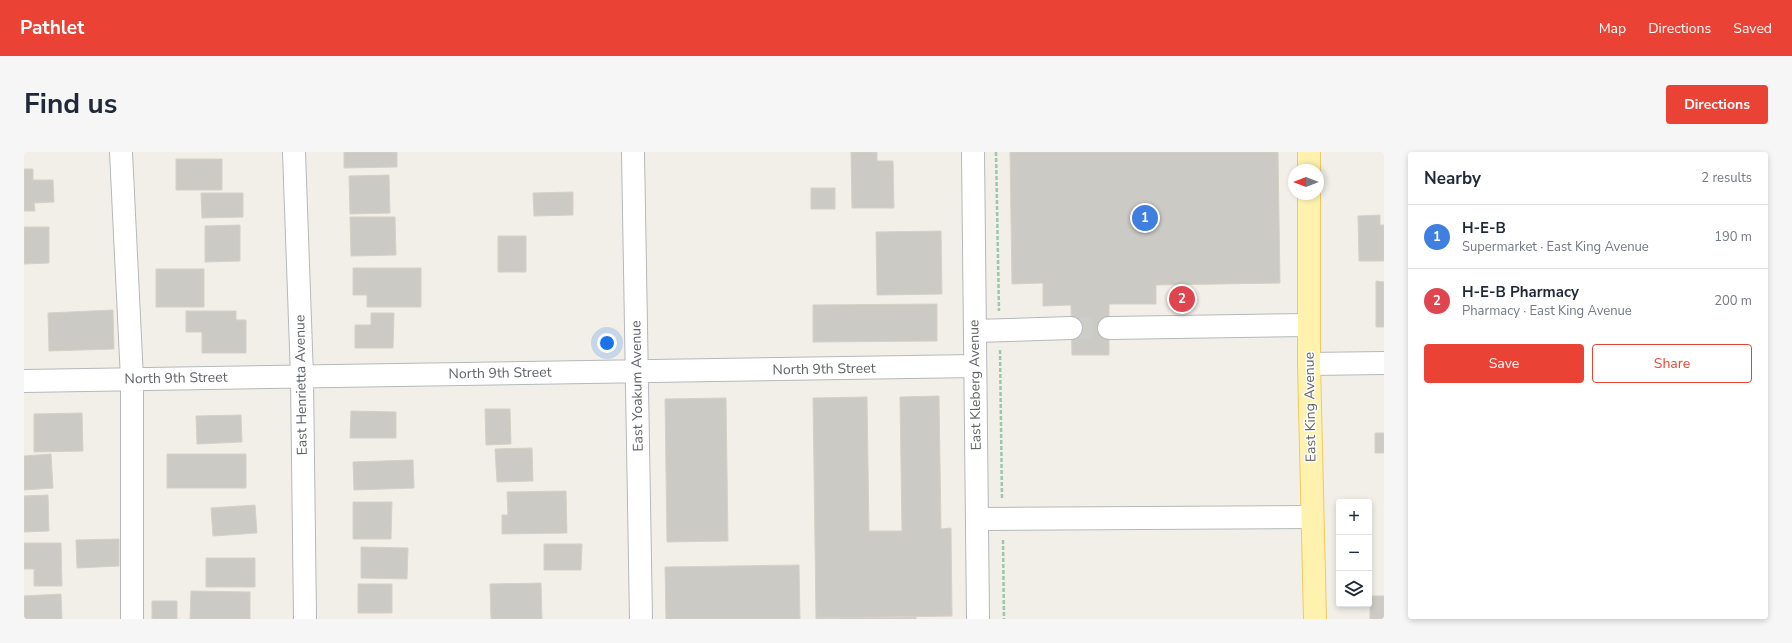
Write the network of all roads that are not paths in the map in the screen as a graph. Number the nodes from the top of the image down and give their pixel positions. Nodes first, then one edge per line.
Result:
1 (121, 152) edge
2 (294, 152) edge
3 (633, 152) edge
4 (973, 152) edge
5 (1309, 152) edge
6 (1309, 164) edge
7 (1309, 200) edge
8 (1309, 325) junction
9 (1071, 328) tunnel mouth
10 (1109, 328) tunnel mouth
11 (975, 331) junction
12 (1384, 363) edge
13 (1309, 364) junction
14 (975, 366) junction
15 (636, 371) junction
16 (302, 377) junction
17 (132, 379) junction
18 (24, 381) edge
19 (1312, 517) junction
20 (977, 519) junction
21 (132, 619) edge
22 (305, 619) edge
23 (641, 619) edge
24 (978, 619) edge
25 (1315, 619) edge

1 - 17 street
2 - 16 street, East Henrietta Avenue
3 - 15 street, East Yoakum Avenue
4 - 11 street, East Kleberg Avenue
5 - 6 main road
7 - 8 main road, East King Avenue
8 - 10 street
8 - 13 main road, East King Avenue
9 - 11 street
11 - 14 street, East Kleberg Avenue
12 - 13 street
13 - 19 main road, East King Avenue
14 - 15 street, North 9th Street
14 - 20 street, East Kleberg Avenue
15 - 16 street, North 9th Street
15 - 23 street, East Yoakum Avenue
16 - 17 street, North 9th Street
16 - 22 street, East Henrietta Avenue
17 - 18 street, North 9th Street
17 - 21 street
19 - 20 street
19 - 25 main road, East King Avenue
20 - 24 street, East Kleberg Avenue

